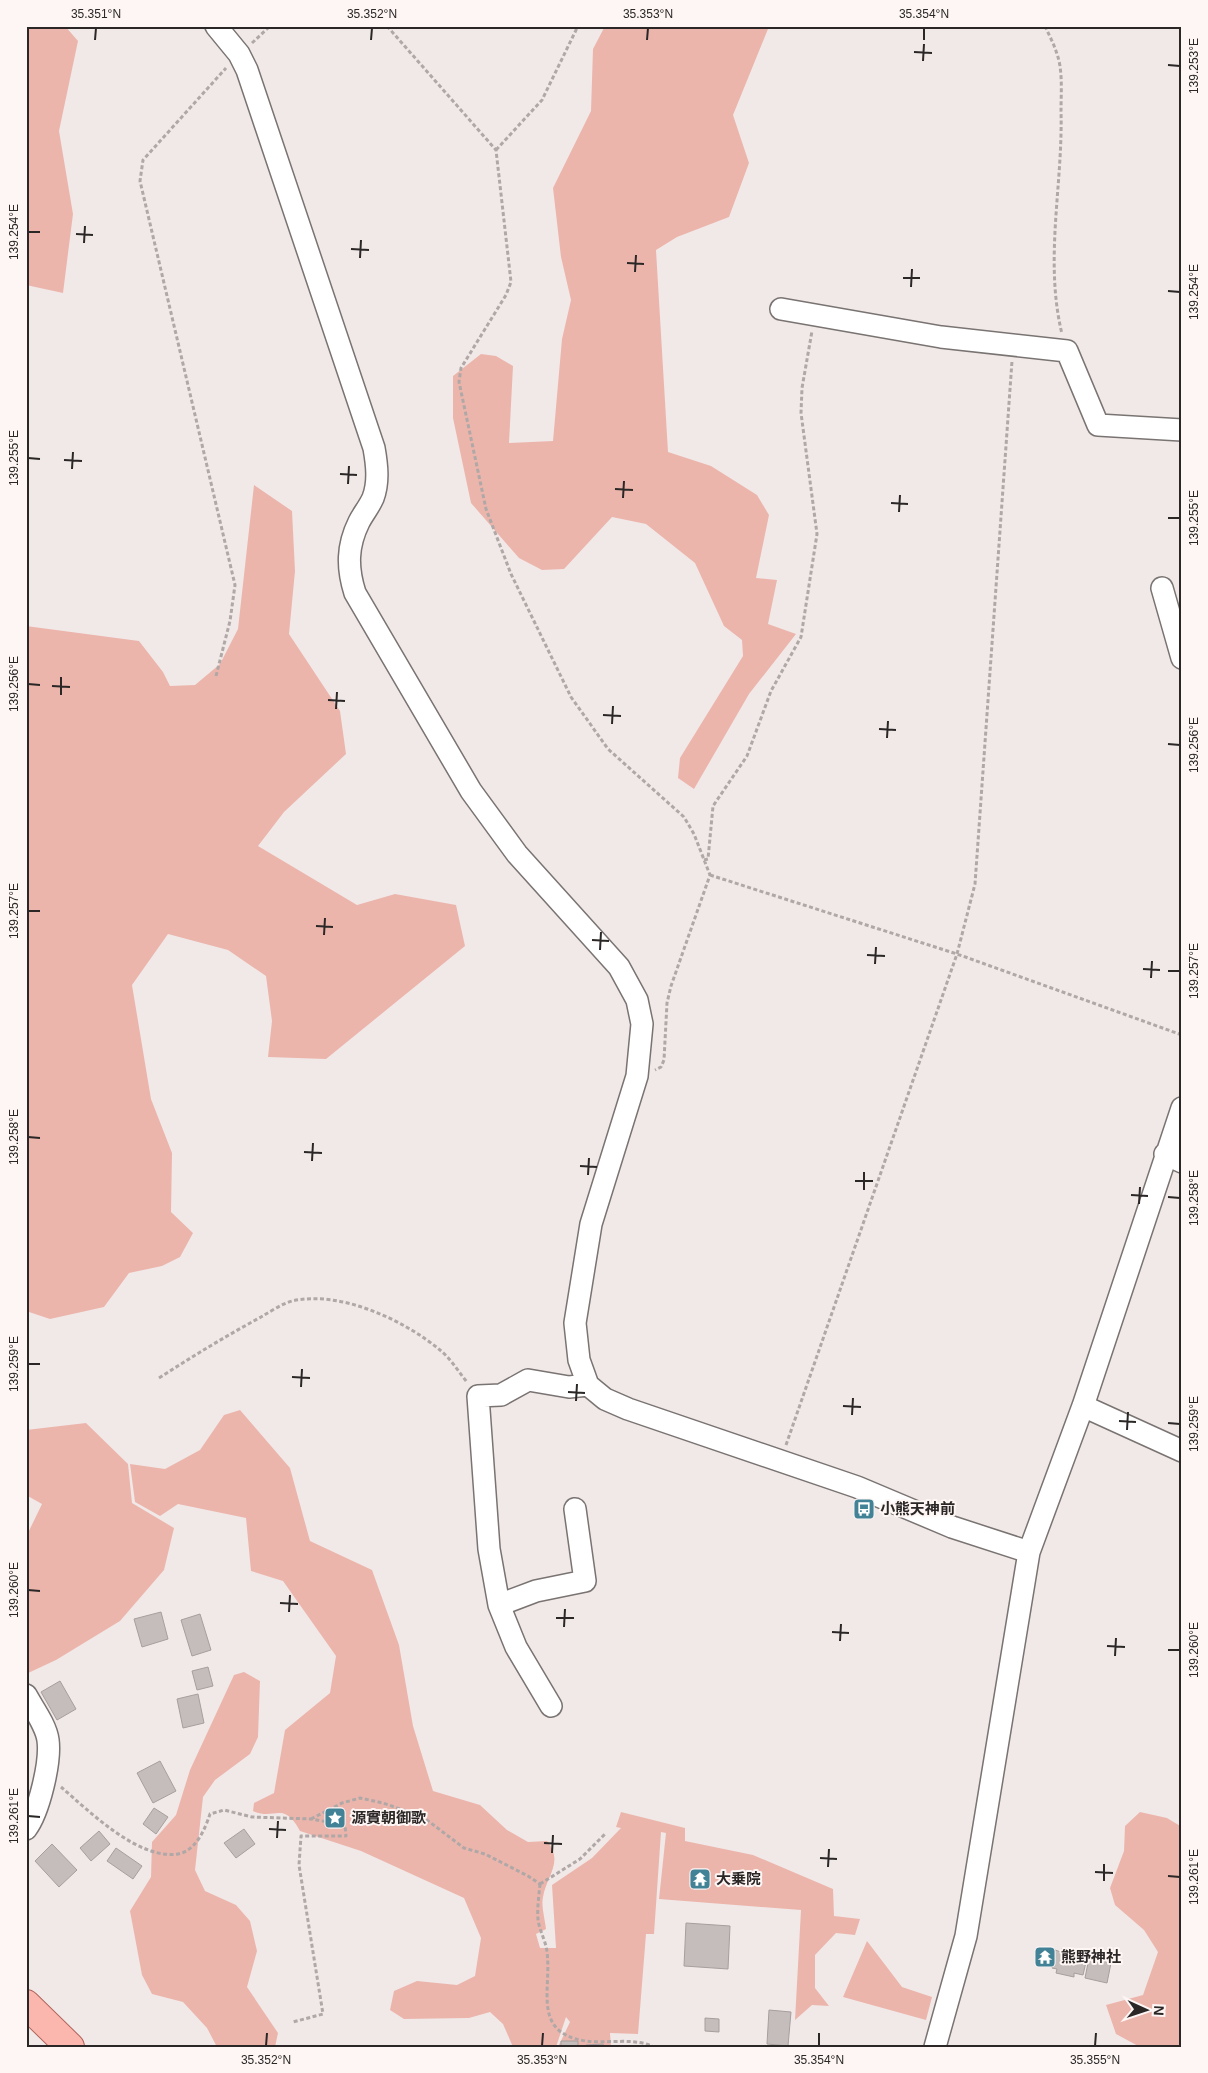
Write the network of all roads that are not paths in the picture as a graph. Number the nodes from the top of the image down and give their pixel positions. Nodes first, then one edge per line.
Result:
1 (216, 26) edge
2 (782, 309) dead end
3 (1182, 430) edge
4 (1162, 588) dead end
5 (1182, 658) edge
6 (1182, 1108) edge
7 (1173, 1158) edge
8 (588, 1384) junction
9 (1083, 1406) junction
10 (1182, 1451) edge
11 (576, 1509) dead end
12 (1029, 1552) junction
13 (499, 1605) junction
14 (26, 1695) edge
15 (551, 1706) dead end
16 (26, 1829) edge
17 (26, 2004) edge
18 (70, 2047) edge
19 (935, 2047) edge

1 - 8 street
2 - 3 street
4 - 5 street
6 - 7 street
7 - 9 street
8 - 12 street
8 - 13 street
9 - 10 street
9 - 12 street
11 - 13 street
12 - 19 street
13 - 15 street
14 - 16 street
17 - 18 main road

